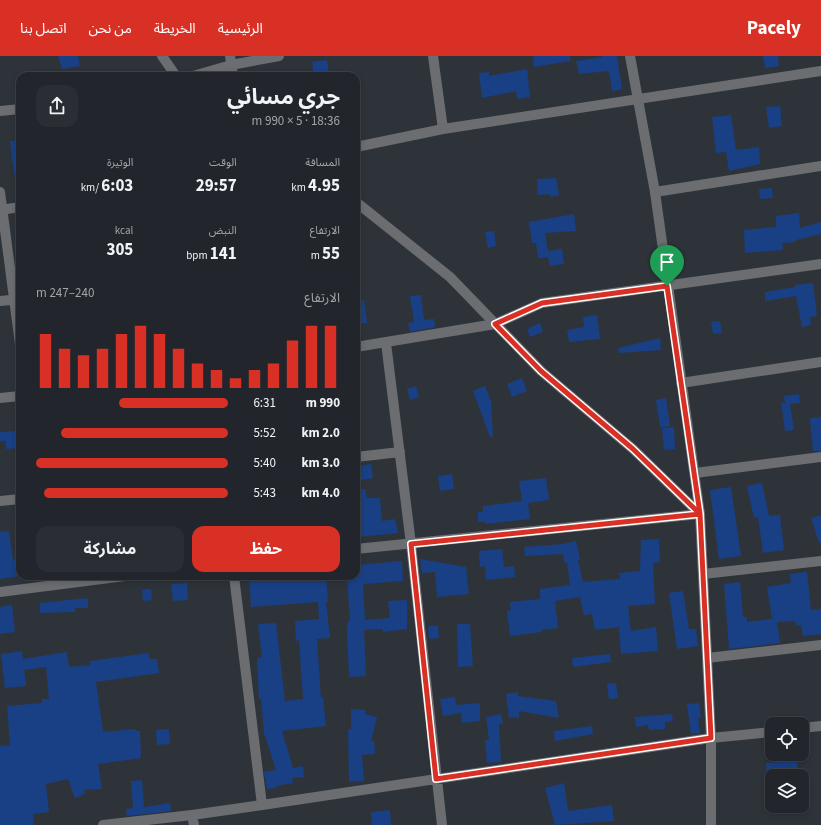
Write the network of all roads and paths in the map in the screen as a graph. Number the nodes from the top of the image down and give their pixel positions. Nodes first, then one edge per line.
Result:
1 (162, 56) edge
2 (279, 56) edge
3 (433, 56) edge
4 (630, 56) edge
5 (231, 61) edge
6 (821, 71) edge
7 (173, 72) edge
8 (203, 72) edge
9 (232, 72) edge
10 (637, 99) junction
11 (16, 109) edge
12 (0, 111) edge
13 (443, 129) junction
14 (360, 145) edge
15 (821, 166) edge
16 (0, 192) edge
17 (654, 192) junction
18 (360, 205) edge
19 (16, 207) edge
20 (1, 209) edge
21 (821, 264) edge
22 (667, 286) junction
23 (16, 293) edge
24 (16, 299) edge
25 (0, 301) edge
26 (495, 324) junction
27 (386, 343) junction
28 (360, 346) edge
29 (821, 362) edge
30 (681, 383) junction
31 (16, 396) edge
32 (0, 398) edge
33 (400, 452) junction
34 (821, 456) edge
35 (360, 457) edge
36 (695, 473) junction
37 (16, 499) edge
38 (0, 501) edge
39 (700, 514) junction
40 (411, 544) junction
41 (360, 549) edge
42 (821, 561) edge
43 (703, 574) junction
44 (66, 580) edge
45 (234, 580) edge
46 (51, 581) edge
47 (0, 592) edge
48 (821, 645) edge
49 (707, 658) junction
50 (821, 726) edge
51 (809, 727) edge
52 (765, 733) edge
53 (711, 738) junction
54 (436, 779) junction
55 (262, 805) junction
56 (193, 820) edge
57 (103, 825) edge
58 (442, 825) edge
59 (711, 825) edge

1 - 7 street
2 - 5 street
3 - 13 street
4 - 10 street
5 - 8 street
5 - 9 street
6 - 10 street
10 - 13 street
10 - 17 street
11 - 12 street
13 - 14 street
15 - 17 street
16 - 20 street
17 - 22 street
18 - 26 street
19 - 20 street
20 - 23 street
21 - 22 street
22 - 26 street
22 - 30 street
24 - 25 street
26 - 27 street
26 - 39 street
27 - 28 street
27 - 33 street
29 - 30 street
30 - 36 street
31 - 32 street
33 - 35 street
33 - 40 street
34 - 36 street
36 - 39 street
37 - 38 street
39 - 40 street
39 - 43 street
40 - 41 street
40 - 54 street
42 - 43 street
43 - 49 street
44 - 46 street
45 - 55 street
46 - 47 street
48 - 49 street
49 - 53 street
50 - 51 street
52 - 53 street
53 - 54 street
53 - 59 street
54 - 55 street
54 - 58 street
55 - 56 street
56 - 57 street

